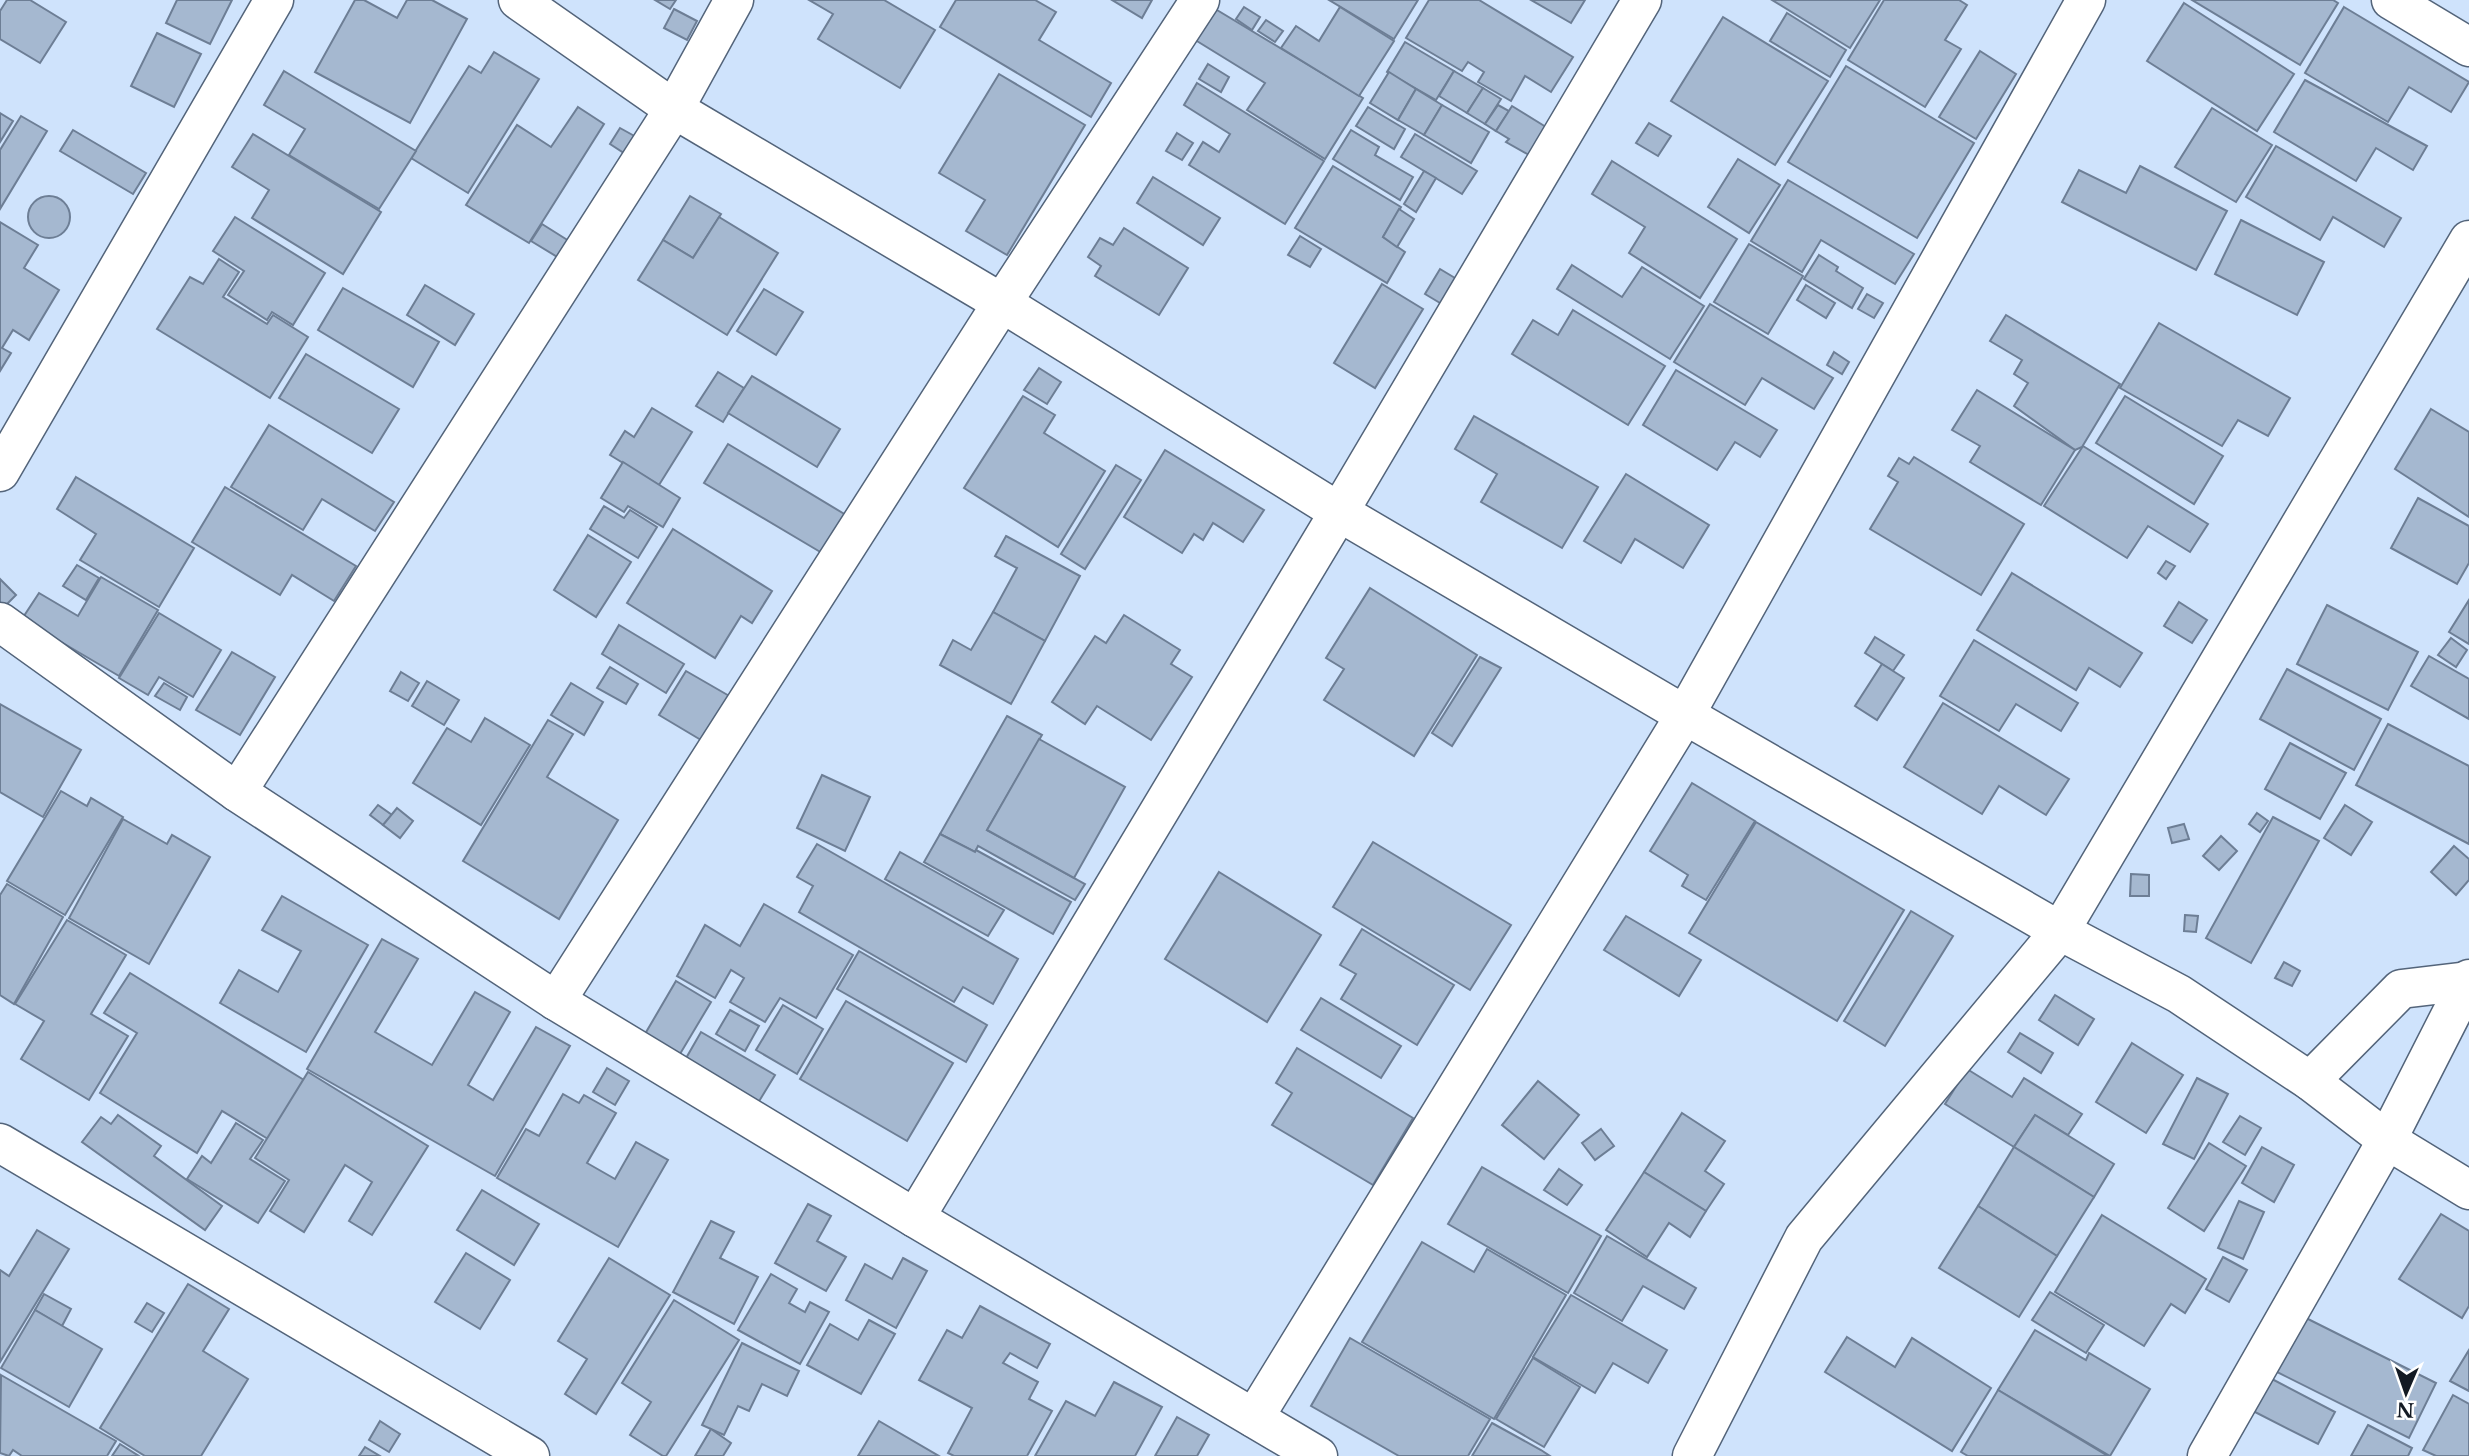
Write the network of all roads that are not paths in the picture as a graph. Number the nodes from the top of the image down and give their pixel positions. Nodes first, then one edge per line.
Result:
1 (275, 0) edge
2 (518, 0) edge
3 (734, 0) edge
4 (1200, 0) edge
5 (1642, 0) edge
6 (2086, 0) edge
7 (2391, 0) edge
8 (2469, 47) edge
9 (674, 109) junction
10 (2469, 240) edge
11 (1002, 303) junction
12 (0, 472) edge
13 (1339, 512) junction
14 (0, 622) edge
15 (1685, 715) junction
16 (237, 792) junction
17 (2060, 931) junction
18 (2468, 979) edge
19 (556, 1001) junction
20 (2310, 1081) junction
21 (2387, 1140) junction
22 (0, 1143) edge
23 (2469, 1190) edge
24 (915, 1218) junction
25 (1254, 1418) junction
26 (530, 1456) edge
27 (1318, 1456) edge
28 (1692, 1456) edge
29 (2207, 1456) edge

1 - 12 street
2 - 9 street
3 - 9 street
4 - 11 street
5 - 13 street
6 - 15 street
7 - 8 street
9 - 11 street
9 - 16 street
10 - 17 street
11 - 13 street
11 - 19 street
13 - 15 street
13 - 24 street
14 - 16 street
15 - 17 street
15 - 25 street
16 - 19 street
17 - 20 street
17 - 28 street
18 - 20 street
18 - 21 street
19 - 24 street
20 - 21 street
21 - 23 street
21 - 29 street
22 - 26 street
24 - 25 street
25 - 27 street

